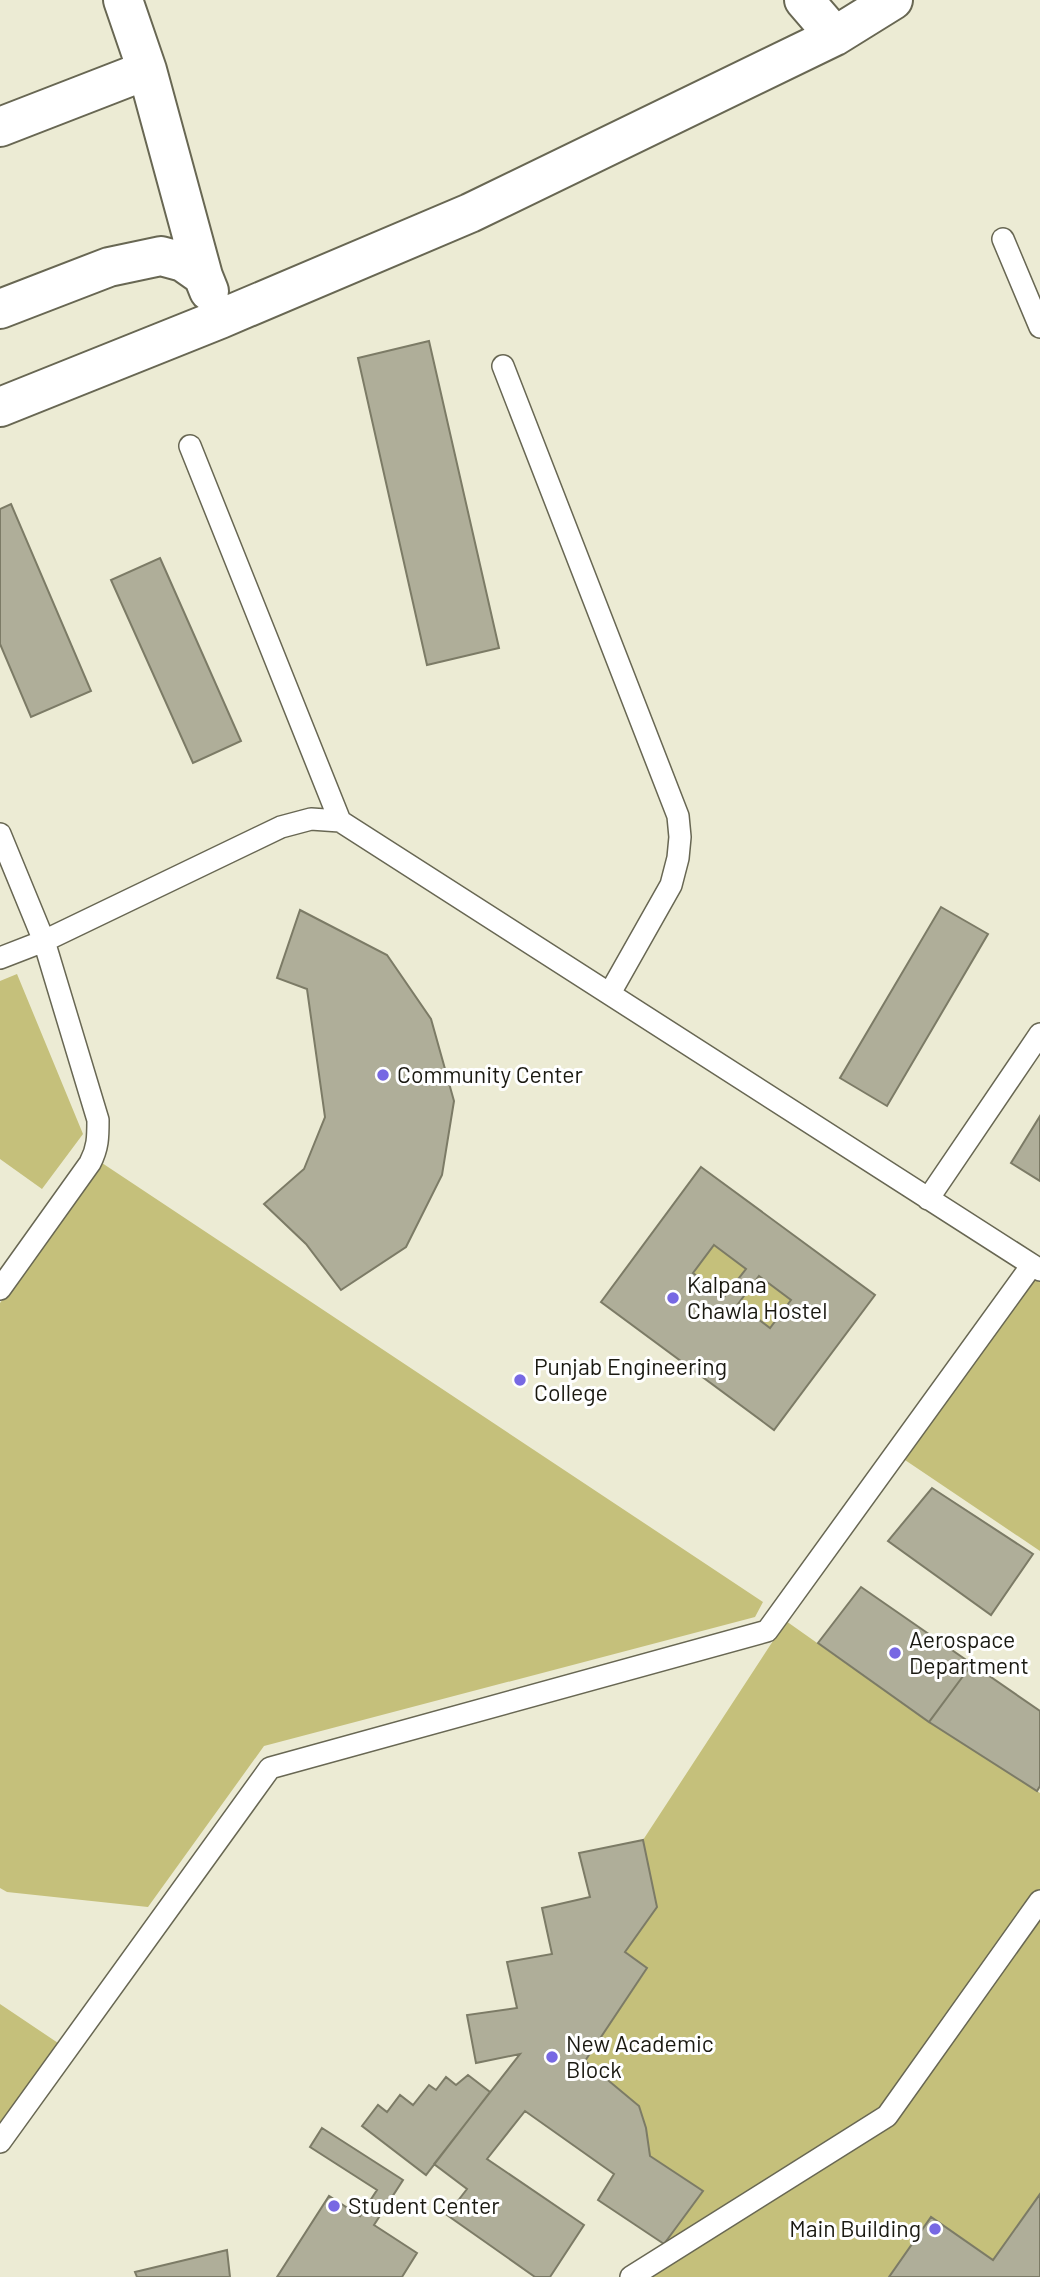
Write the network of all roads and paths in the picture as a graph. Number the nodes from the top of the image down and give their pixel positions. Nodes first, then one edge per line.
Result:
1 (123, 0) edge
2 (804, 0) edge
3 (893, 0) edge
4 (835, 36) junction
5 (147, 69) junction
6 (0, 127) edge
7 (1003, 239) dead end
8 (202, 276) junction
9 (0, 309) edge
10 (220, 319) junction
11 (1040, 327) edge
12 (503, 366) dead end
13 (0, 407) edge
14 (190, 446) dead end
15 (340, 821) junction
16 (0, 834) edge
17 (44, 941) junction
18 (0, 958) edge
19 (610, 993) junction
20 (1040, 1034) edge
21 (928, 1199) junction
22 (1036, 1267) edge
23 (0, 1289) edge
24 (1040, 1901) edge
25 (0, 2142) edge
26 (631, 2277) edge

1 - 5 street
2 - 4 street
3 - 4 street
4 - 10 street
5 - 6 street
5 - 8 street
7 - 11 lane
8 - 9 street
8 - 10 street
10 - 13 street
12 - 19 lane
14 - 15 lane
15 - 17 lane
15 - 19 lane
16 - 17 lane
17 - 18 lane
17 - 23 lane
19 - 21 lane
20 - 21 lane
21 - 22 lane
22 - 25 lane
24 - 26 lane

